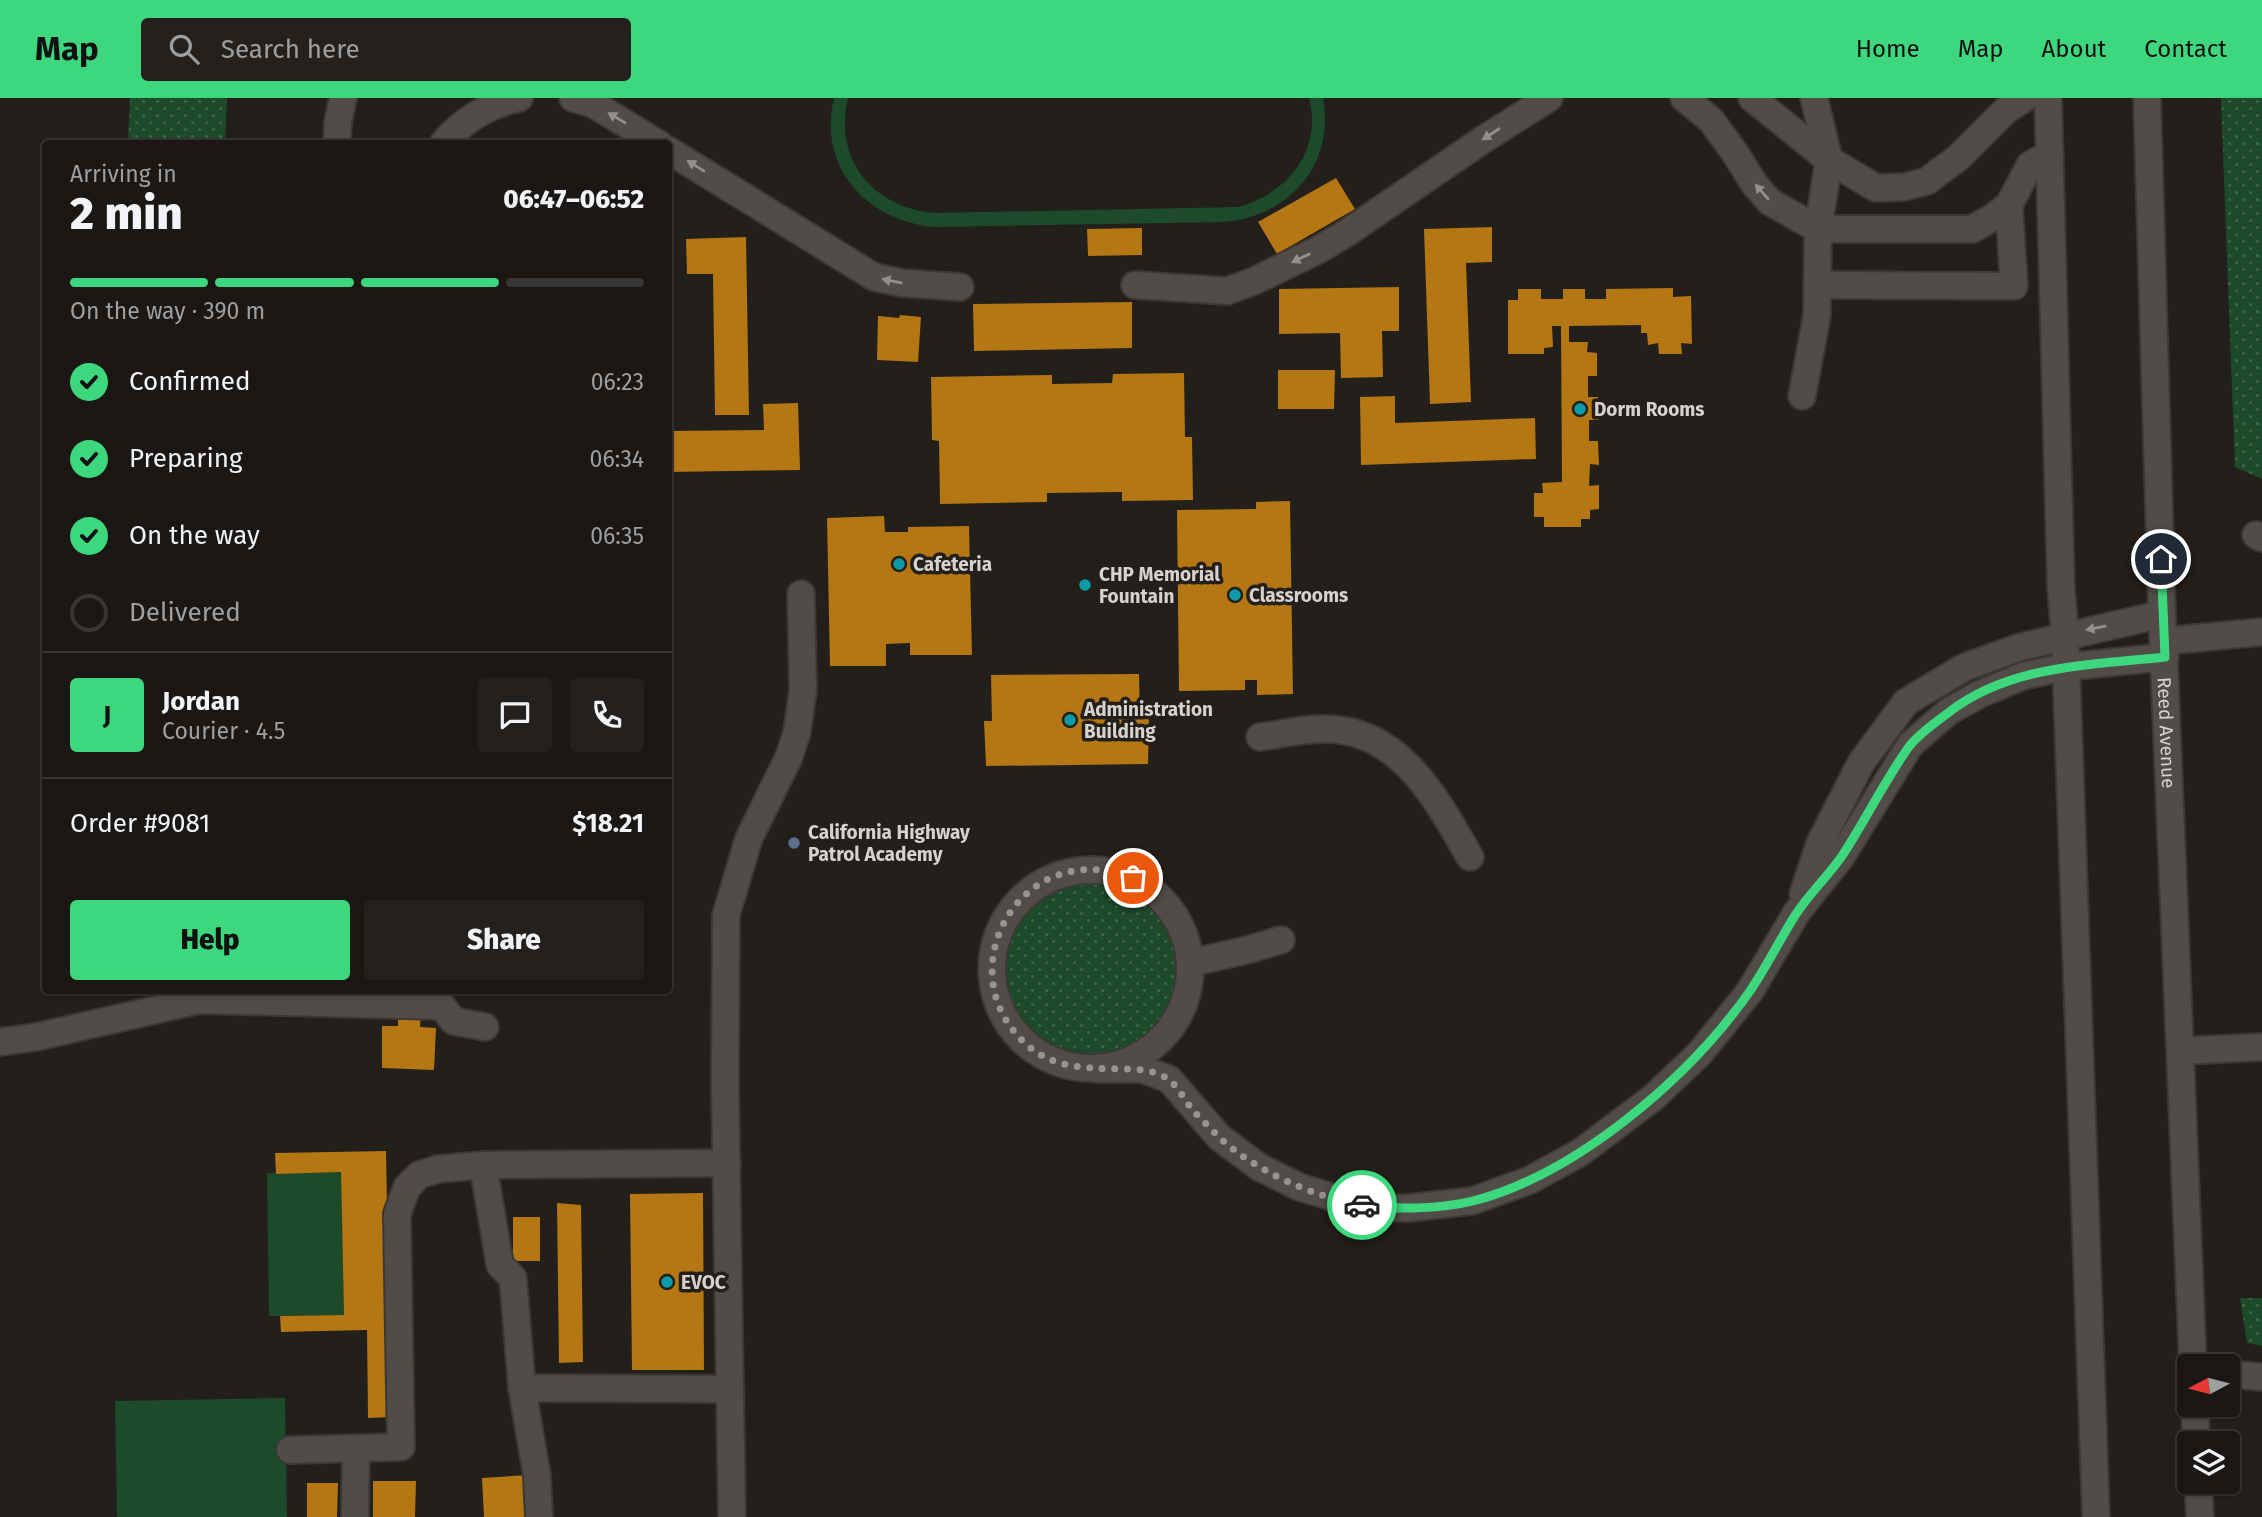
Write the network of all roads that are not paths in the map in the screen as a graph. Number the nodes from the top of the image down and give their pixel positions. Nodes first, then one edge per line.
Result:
1 (343, 98) edge
2 (519, 98) edge
3 (573, 98) edge
4 (1549, 98) edge
5 (1684, 98) edge
6 (1752, 98) edge
7 (1814, 98) edge
8 (2025, 98) edge
9 (2048, 98) edge
10 (2147, 98) edge
11 (337, 140) edge
12 (446, 140) edge
13 (652, 140) edge
14 (672, 151) edge
15 (2050, 154) junction
16 (1829, 160) junction
17 (2009, 205) junction
18 (1818, 229) junction
19 (1135, 285) dead end
20 (1817, 285) junction
21 (960, 287) dead end
22 (1802, 396) dead end
23 (800, 594) dead end
24 (2162, 614) junction
25 (2262, 632) edge
26 (2065, 635) junction
27 (2164, 649) junction
28 (2065, 667) junction
29 (1260, 737) dead end
30 (1470, 857) dead end
31 (1797, 912) junction
32 (1280, 940) dead end
33 (1191, 963) junction
34 (1178, 1017) junction
35 (485, 1027) dead end
36 (0, 1042) edge
37 (2262, 1047) edge
38 (2180, 1051) junction
39 (1096, 1069) junction
40 (1168, 1079) junction
41 (727, 1163) junction
42 (483, 1165) junction
43 (2192, 1354) edge
44 (2240, 1375) edge
45 (2262, 1377) edge
46 (522, 1388) junction
47 (730, 1389) junction
48 (356, 1449) junction
49 (290, 1450) dead end
50 (2198, 1494) edge
51 (355, 1517) edge
52 (539, 1517) edge
53 (732, 1517) edge
54 (2096, 1517) edge
55 (2200, 1517) edge

1 - 11 street
2 - 12 street
13 -> 3 street
4 -> 19 street
18 -> 5 street
6 - 16 street
7 - 16 street
8 - 16 street
9 - 15 street
10 - 24 street, Reed Avenue
21 -> 14 street
15 - 17 street
15 - 26 street
16 - 18 street
17 - 18 street
17 - 20 street
18 - 20 street
20 - 22 street
23 - 41 street
24 -> 26 street
24 - 27 street, Reed Avenue
25 - 27 street
26 - 28 street
26 - 31 street
27 - 28 street
27 - 38 street, Reed Avenue
28 - 31 street
28 - 54 street
29 - 30 street
31 - 40 street
32 - 33 street
33 - 34 street
33 - 39 street
34 - 39 street
34 - 40 street
35 - 36 street
37 - 38 street
38 - 43 street, Reed Avenue
39 - 40 street
41 - 42 street
41 - 47 street
42 - 46 street
42 - 48 street
44 - 45 street
46 - 47 street
46 - 52 street
47 - 53 street
48 - 49 street
48 - 51 street
50 - 55 street

